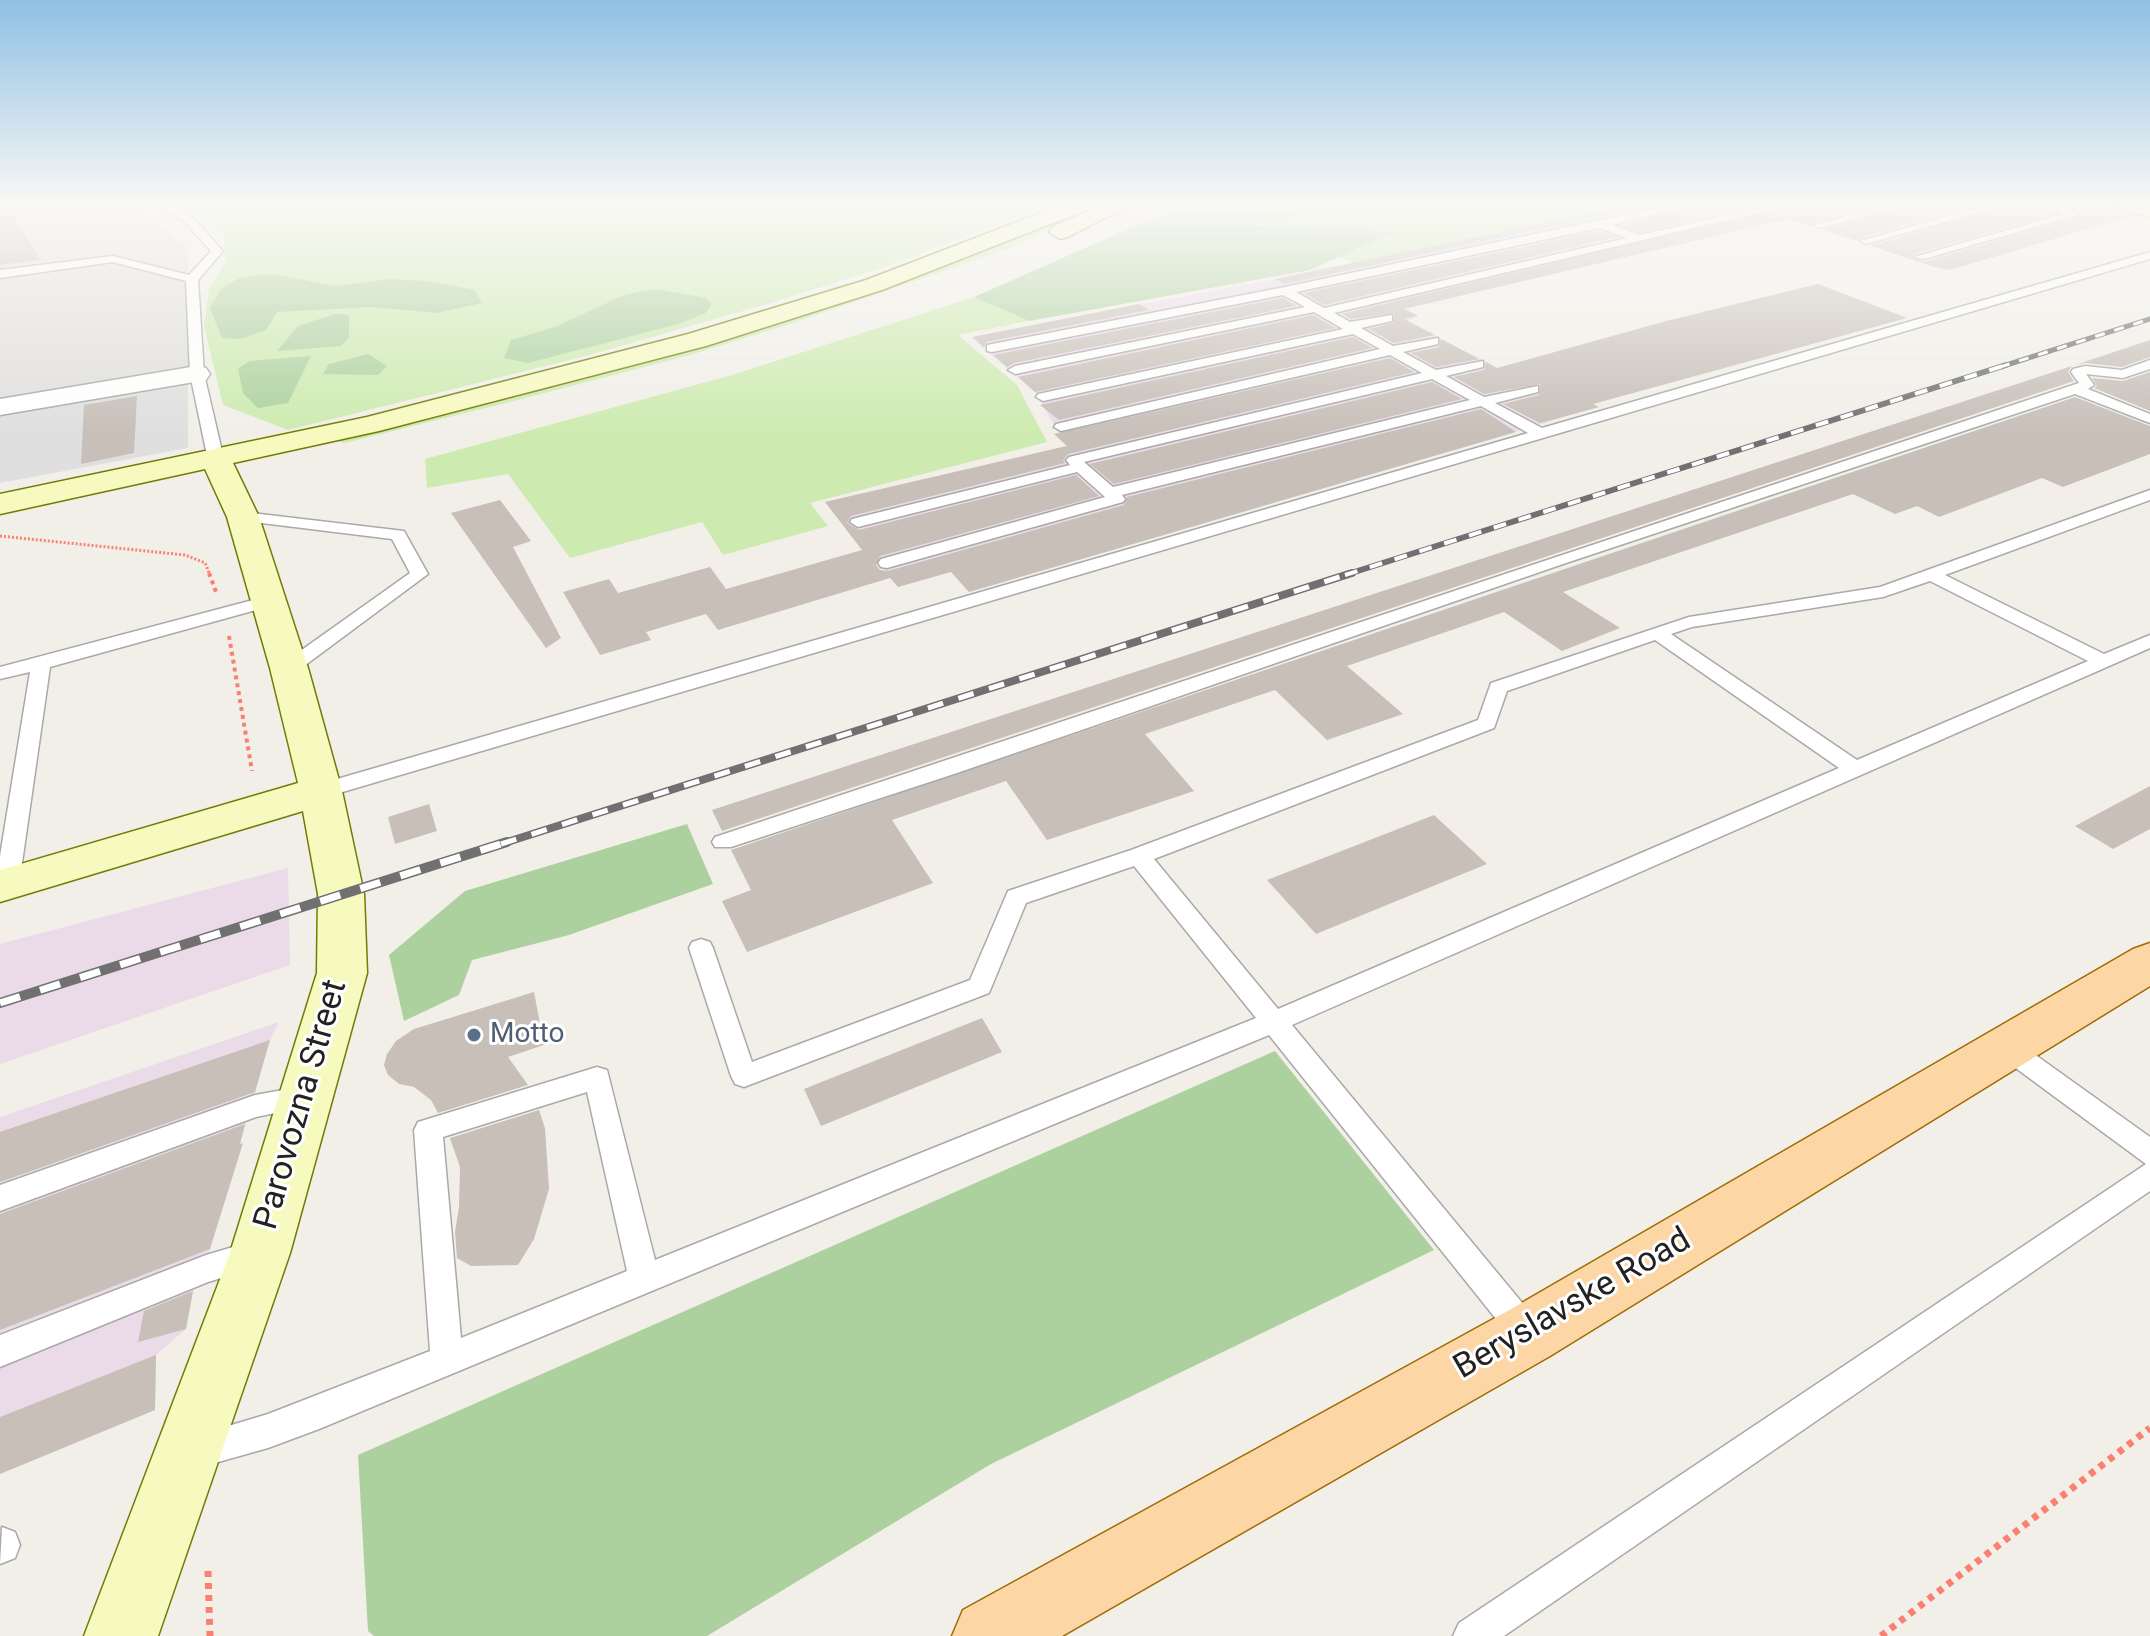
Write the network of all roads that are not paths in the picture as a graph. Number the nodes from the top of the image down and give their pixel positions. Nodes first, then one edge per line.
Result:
1 (192, 280) edge
2 (889, 280) edge
3 (934, 280) edge
4 (1336, 280) edge
5 (1453, 280) edge
6 (2063, 280) edge
7 (1285, 291) junction
8 (1320, 310) junction
9 (1388, 318) dead end
10 (1353, 328) junction
11 (1433, 341) dead end
12 (992, 348) dead end
13 (1394, 351) junction
14 (1478, 364) dead end
15 (2150, 364) edge
16 (1015, 370) dead end
17 (197, 374) junction
18 (1435, 375) junction
19 (1533, 389) dead end
20 (2075, 389) junction
21 (1043, 397) dead end
22 (1483, 401) junction
23 (0, 407) edge
24 (2150, 419) edge
25 (1061, 427) dead end
26 (1539, 433) junction
27 (1080, 467) junction
28 (221, 468) junction
29 (1110, 493) junction
30 (2150, 495) edge
31 (32, 498) junction
32 (0, 504) edge
33 (0, 516) edge
34 (243, 517) junction
35 (858, 522) dead end
36 (887, 563) dead end
37 (1931, 575) junction
38 (268, 601) junction
39 (1657, 633) junction
40 (2150, 641) edge
41 (2104, 661) junction
42 (41, 664) junction
43 (289, 668) junction
44 (0, 673) edge
45 (1855, 769) junction
46 (321, 791) junction
47 (723, 842) dead end
48 (1139, 856) junction
49 (4, 885) edge
50 (701, 948) dead end
51 (2150, 962) edge
52 (1274, 1022) junction
53 (2007, 1048) junction
54 (306, 1096) junction
55 (2150, 1153) edge
56 (2150, 1175) edge
57 (0, 1198) edge
58 (260, 1253) junction
59 (644, 1278) junction
60 (1528, 1334) junction
61 (0, 1351) edge
62 (447, 1359) junction
63 (189, 1454) junction
64 (121, 1636) edge
65 (989, 1636) edge
66 (1472, 1636) edge

1 - 17 lane
2 - 28 street
3 - 28 street
4 - 7 lane
5 - 8 lane
6 - 26 lane
7 - 8 lane
7 - 12 lane
8 - 10 lane
8 - 16 lane
9 - 10 lane
10 - 13 lane
10 - 21 lane
11 - 13 lane
13 - 18 lane
13 - 25 lane
14 - 18 lane
15 - 20 lane
17 - 23 street
17 - 28 lane
18 - 22 lane
18 - 27 lane
19 - 22 lane
20 - 24 lane
20 - 47 lane
22 - 26 lane
22 - 29 lane
26 - 46 lane
27 - 29 lane
27 - 35 lane
28 - 31 street
28 - 34 street, Parovozna Street
29 - 36 lane
30 - 37 lane
31 - 32 street
31 - 33 lane
34 - 38 street, Parovozna Street
34 - 43 lane
37 - 39 lane
37 - 41 lane
38 - 42 lane
38 - 43 street, Parovozna Street
39 - 45 lane
39 - 48 lane
40 - 41 lane
41 - 45 lane
42 - 44 lane
42 - 49 lane
43 - 46 street, Parovozna Street
45 - 52 lane
46 - 49 street
46 - 54 street, Parovozna Street
48 - 50 lane
48 - 52 lane
51 - 53 main road, Beryslavske Road
52 - 59 lane
52 - 60 lane
53 - 55 lane
53 - 60 main road, Beryslavske Road
54 - 57 lane
54 - 58 street, Parovozna Street
56 - 66 lane
58 - 61 lane
58 - 63 street, Parovozna Street
59 - 62 lane
59 - 62 lane
60 - 65 main road, Beryslavske Road
62 - 63 lane
63 - 64 street, Parovozna Street

